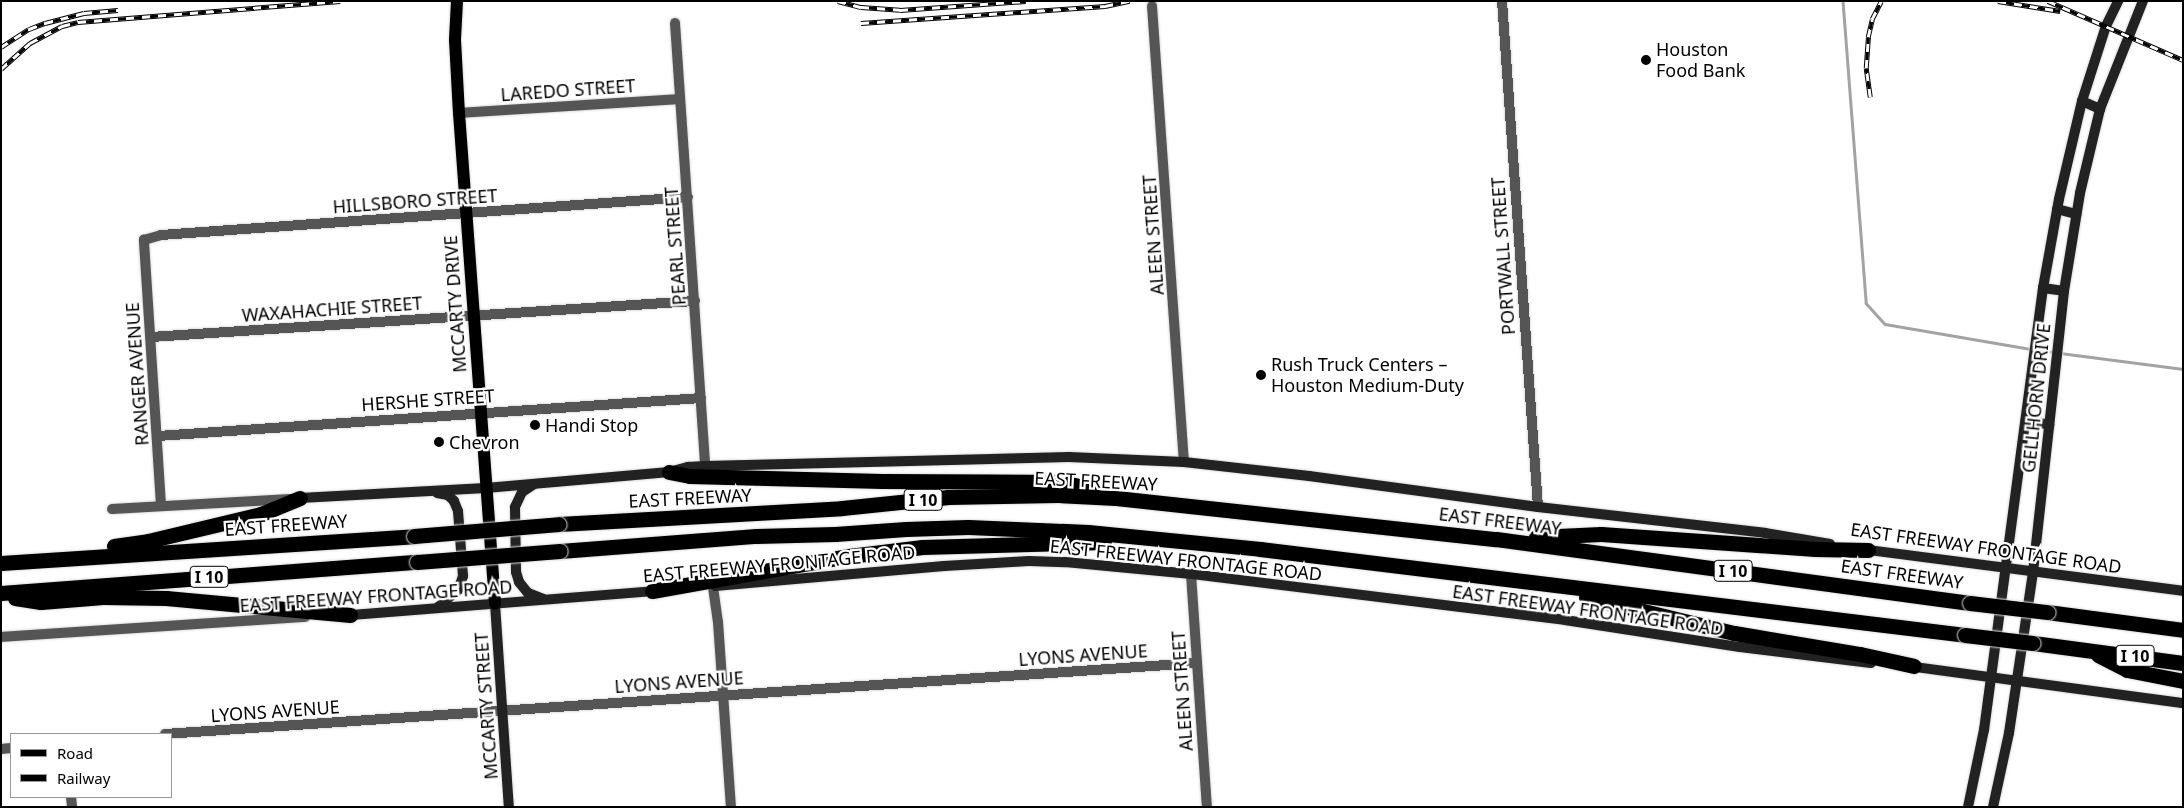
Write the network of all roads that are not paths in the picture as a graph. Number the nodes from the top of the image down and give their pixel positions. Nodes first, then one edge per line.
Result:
1 (457, 1) edge
2 (1502, 1) edge
3 (2118, 1) edge
4 (2143, 1) edge
5 (1152, 6) dead end
6 (676, 23) dead end
7 (680, 99) junction
8 (2082, 101) junction
9 (2100, 109) junction
10 (459, 113) junction
11 (688, 197) junction
12 (2057, 209) junction
13 (466, 214) junction
14 (2076, 214) junction
15 (144, 240) joint
16 (2043, 288) junction
17 (2064, 291) junction
18 (695, 301) junction
19 (473, 316) junction
20 (151, 337) junction
21 (701, 398) junction
22 (482, 413) junction
23 (2026, 420) junction
24 (2049, 425) junction
25 (158, 436) junction
26 (1184, 462) junction
27 (705, 466) junction
28 (669, 472) junction
29 (535, 484) junction
30 (486, 488) junction
31 (426, 491) junction
32 (300, 498) junction
33 (1116, 498) junction
34 (161, 505) junction
35 (1538, 507) junction
36 (112, 509) dead end
37 (1496, 539) junction
38 (1183, 540) junction
39 (1868, 550) junction
40 (28, 560) junction
41 (1, 563) edge
42 (2006, 568) junction
43 (2033, 572) junction
44 (1191, 574) junction
45 (1514, 580) junction
46 (713, 587) junction
47 (652, 591) junction
48 (2183, 591) edge
49 (1, 594) edge
50 (550, 601) junction
51 (495, 604) junction
52 (436, 609) junction
53 (350, 615) junction
54 (2183, 630) edge
55 (1, 637) edge
56 (2088, 650) junction
57 (1195, 663) junction
58 (2183, 663) edge
59 (1914, 666) junction
60 (1991, 675) junction
61 (2016, 680) junction
62 (2183, 681) edge
63 (723, 696) junction
64 (2183, 703) edge
65 (502, 710) junction
66 (172, 734) edge
67 (509, 807) edge
68 (731, 807) edge
69 (1207, 807) edge
70 (1968, 807) edge
71 (1993, 807) edge

1 - 10 main road, MCCARTY DRIVE
2 - 35 street, PORTWALL STREET
3 - 8 main road, GELLHORN DRIVE
4 - 9 main road, GELLHORN DRIVE
5 - 26 street, ALEEN STREET
6 - 7 street, PEARL STREET
7 - 10 street, LAREDO STREET
7 - 11 street, PEARL STREET
8 - 9 main road
8 - 12 main road, GELLHORN DRIVE
9 - 14 main road, GELLHORN DRIVE
10 - 13 main road, MCCARTY DRIVE
11 - 13 street, HILLSBORO STREET
11 - 18 street, PEARL STREET
12 - 14 main road
12 - 16 main road, GELLHORN DRIVE
13 - 15 street, HILLSBORO STREET
13 - 19 main road, MCCARTY DRIVE
14 - 17 main road, GELLHORN DRIVE
15 - 20 street, RANGER AVENUE
16 - 17 main road
16 - 23 main road, GELLHORN DRIVE
17 - 24 main road, GELLHORN DRIVE
18 - 19 street, WAXAHACHIE STREET
18 - 21 street, PEARL STREET
19 - 20 street, WAXAHACHIE STREET
19 - 22 main road, MCCARTY DRIVE
20 - 25 street, RANGER AVENUE
21 - 22 street, HERSHE STREET
21 - 27 street, PEARL STREET
22 - 25 street, HERSHE STREET
22 - 30 main road, MCCARTY DRIVE
23 - 24 main road
23 - 42 main road, GELLHORN DRIVE
24 - 43 main road, GELLHORN DRIVE
25 - 34 street, RANGER AVENUE
26 - 27 main road, EAST FREEWAY FRONTAGE ROAD
26 - 35 main road, EAST FREEWAY FRONTAGE ROAD
27 - 28 main road, EAST FREEWAY FRONTAGE ROAD
28 - 29 main road, EAST FREEWAY FRONTAGE ROAD
28 - 33 highway
29 - 30 main road, EAST FREEWAY FRONTAGE ROAD
29 - 50 main road
30 - 31 main road, EAST FREEWAY FRONTAGE ROAD
30 - 51 main road, MCCARTY DRIVE
31 - 32 main road, EAST FREEWAY FRONTAGE ROAD
31 - 52 main road
32 - 34 street, EAST FREEWAY FRONTAGE ROAD
32 - 40 highway
33 - 37 highway, EAST FREEWAY / I 10
33 - 40 highway, EAST FREEWAY / I 10, bridge
34 - 36 street, EAST FREEWAY FRONTAGE ROAD
35 - 39 main road, EAST FREEWAY FRONTAGE ROAD
37 - 39 highway
37 - 54 highway, EAST FREEWAY / I 10, bridge
38 - 45 highway, I 10
38 - 47 highway
38 - 49 highway, I 10, bridge
39 - 42 main road, EAST FREEWAY FRONTAGE ROAD
40 - 41 highway, EAST FREEWAY / I 10
42 - 43 main road, EAST FREEWAY FRONTAGE ROAD
42 - 60 main road, GELLHORN DRIVE
43 - 48 main road, EAST FREEWAY FRONTAGE ROAD
43 - 61 main road, GELLHORN DRIVE
44 - 46 main road, EAST FREEWAY FRONTAGE ROAD
44 - 57 street, ALEEN STREET
44 - 59 main road, EAST FREEWAY FRONTAGE ROAD
45 - 56 highway, I 10, bridge
45 - 59 highway
46 - 47 main road, EAST FREEWAY FRONTAGE ROAD
46 - 63 street
47 - 50 main road, EAST FREEWAY FRONTAGE ROAD
49 - 53 highway
50 - 51 main road, EAST FREEWAY FRONTAGE ROAD
51 - 52 main road, EAST FREEWAY FRONTAGE ROAD
51 - 65 main road, MCCARTY STREET
52 - 53 main road, EAST FREEWAY FRONTAGE ROAD
53 - 55 street, EAST FREEWAY FRONTAGE ROAD
56 - 58 highway, I 10
56 - 62 highway
57 - 63 street, LYONS AVENUE
57 - 69 street, ALEEN STREET
59 - 60 main road, EAST FREEWAY FRONTAGE ROAD
60 - 61 main road, EAST FREEWAY FRONTAGE ROAD
60 - 70 main road, GELLHORN DRIVE
61 - 64 main road, EAST FREEWAY FRONTAGE ROAD
61 - 71 main road, GELLHORN DRIVE
63 - 65 street, LYONS AVENUE
63 - 68 street
65 - 66 street, LYONS AVENUE
65 - 67 main road, MCCARTY STREET

